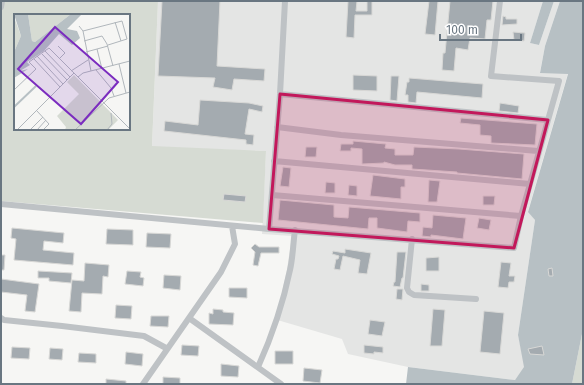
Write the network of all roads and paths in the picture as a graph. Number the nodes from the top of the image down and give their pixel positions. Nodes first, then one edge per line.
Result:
1 (2, 1) edge
2 (285, 1) edge
3 (500, 1) edge
4 (1, 7) edge
5 (280, 94) junction
6 (548, 120) junction
7 (277, 127) junction
8 (538, 151) junction
9 (274, 160) junction
10 (530, 184) junction
11 (272, 195) junction
12 (1, 204) edge
13 (521, 216) junction
14 (232, 226) junction
15 (269, 229) junction
16 (295, 230) junction
17 (412, 239) junction
18 (476, 299) dead end
19 (1, 318) edge
20 (189, 318) junction
21 (166, 348) junction
22 (258, 367) junction
23 (143, 384) edge
24 (281, 384) edge

1 - 4 street
2 - 5 street
3 - 6 street
5 - 6 street
5 - 7 street
6 - 8 street
7 - 8 street
7 - 9 street
8 - 10 street
9 - 10 street
9 - 11 street
10 - 13 street
11 - 13 street
11 - 15 street
12 - 14 street
13 - 17 street
14 - 15 street
14 - 20 street
15 - 16 street
16 - 17 street
16 - 22 street
17 - 18 street
19 - 21 street
20 - 21 street
20 - 22 street
21 - 23 street
22 - 24 street

